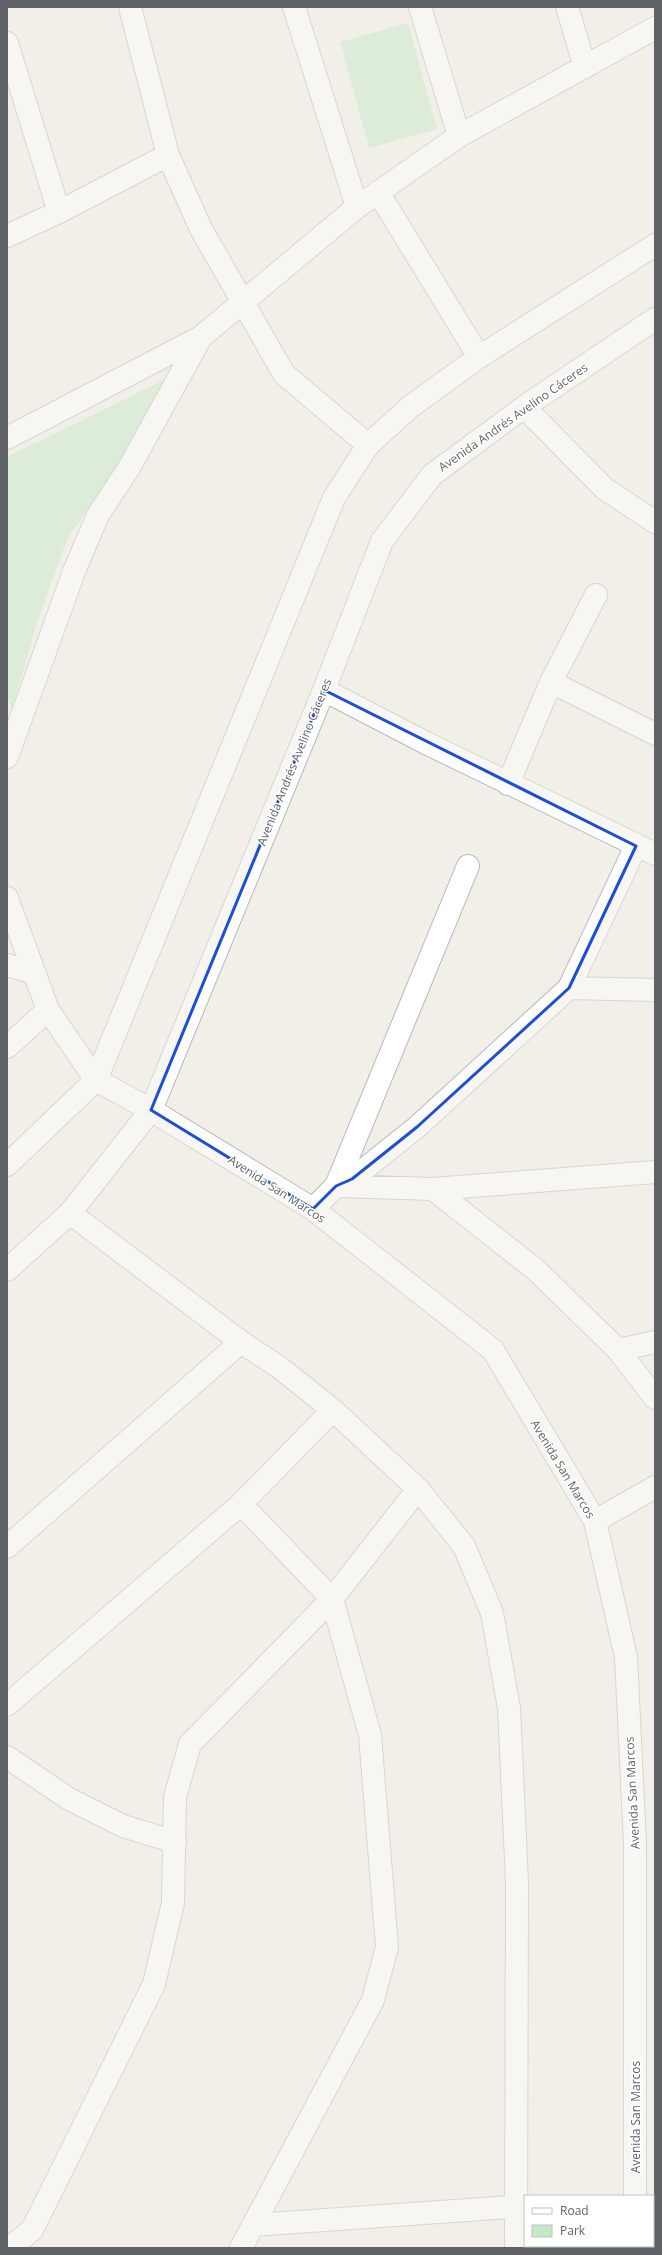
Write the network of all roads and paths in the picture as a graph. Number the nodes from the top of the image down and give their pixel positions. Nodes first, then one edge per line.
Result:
1 (130, 7) edge
2 (294, 7) edge
3 (420, 7) edge
4 (567, 7) edge
5 (655, 28) edge
6 (7, 43) edge
7 (585, 66) junction
8 (459, 136) junction
9 (168, 155) junction
10 (378, 192) junction
11 (357, 207) junction
12 (59, 212) junction
13 (7, 236) edge
14 (655, 245) edge
15 (242, 302) junction
16 (655, 319) edge
17 (201, 337) junction
18 (479, 357) junction
19 (524, 407) junction
20 (7, 438) edge
21 (368, 445) junction
22 (655, 522) edge
23 (596, 595) dead end
24 (551, 682) junction
25 (324, 690) junction
26 (655, 734) edge
27 (7, 758) edge
28 (508, 784) junction
29 (645, 850) edge
30 (468, 866) dead end
31 (8, 905) edge
32 (7, 965) edge
33 (34, 973) junction
34 (569, 988) junction
35 (655, 990) edge
36 (48, 1010) junction
37 (7, 1047) edge
38 (96, 1080) junction
39 (151, 1110) junction
40 (7, 1166) edge
41 (655, 1172) edge
42 (336, 1186) junction
43 (433, 1189) junction
44 (313, 1209) junction
45 (70, 1213) junction
46 (7, 1270) edge
47 (241, 1342) junction
48 (655, 1342) edge
49 (618, 1350) junction
50 (655, 1398) edge
51 (333, 1410) junction
52 (655, 1487) edge
53 (418, 1489) junction
54 (241, 1504) junction
55 (595, 1521) junction
56 (7, 1547) edge
57 (332, 1599) junction
58 (7, 1705) edge
59 (7, 1757) edge
60 (175, 1842) junction
61 (634, 2195) edge
62 (520, 2206) edge
63 (253, 2225) junction
64 (9, 2248) edge
65 (241, 2248) edge
66 (516, 2248) edge

1 - 9 street
2 - 11 street
3 - 8 street
4 - 7 street
5 - 7 street
6 - 12 street
7 - 8 street
8 - 10 street
9 - 12 street
9 - 15 street
10 - 11 street
10 - 18 street
11 - 15 street
12 - 13 street
14 - 18 street
15 - 17 street
15 - 21 street
16 - 19 street, Avenida Andrés Avelino Cáceres
17 - 20 street
17 - 27 street
18 - 21 street
19 - 22 street
19 - 25 street, Avenida Andrés Avelino Cáceres
21 - 38 street
23 - 24 street
24 - 26 street
24 - 28 street
25 - 28 street
25 - 39 street, Avenida Andrés Avelino Cáceres
28 - 29 street
29 - 34 street
30 - 42 street
31 - 33 street
32 - 33 street
33 - 36 street
34 - 35 street
34 - 42 street
36 - 37 street
36 - 38 street
38 - 39 street, Avenida San Marcos
38 - 40 street
39 - 44 street, Avenida San Marcos
39 - 45 street, Avenida Andrés Avelino Cáceres
41 - 43 street
42 - 43 street
42 - 44 street
43 - 49 street
44 - 55 street, Avenida San Marcos
45 - 46 street, Avenida Andrés Avelino Cáceres
45 - 47 street
47 - 51 street
47 - 56 street
48 - 49 street
49 - 50 street
51 - 53 street
51 - 54 street
52 - 55 street
53 - 57 street
53 - 62 street
54 - 57 street
54 - 58 street
55 - 61 street, Avenida San Marcos
57 - 60 street
57 - 63 street
59 - 60 street
60 - 64 street
62 - 63 street
62 - 66 street
63 - 65 street

